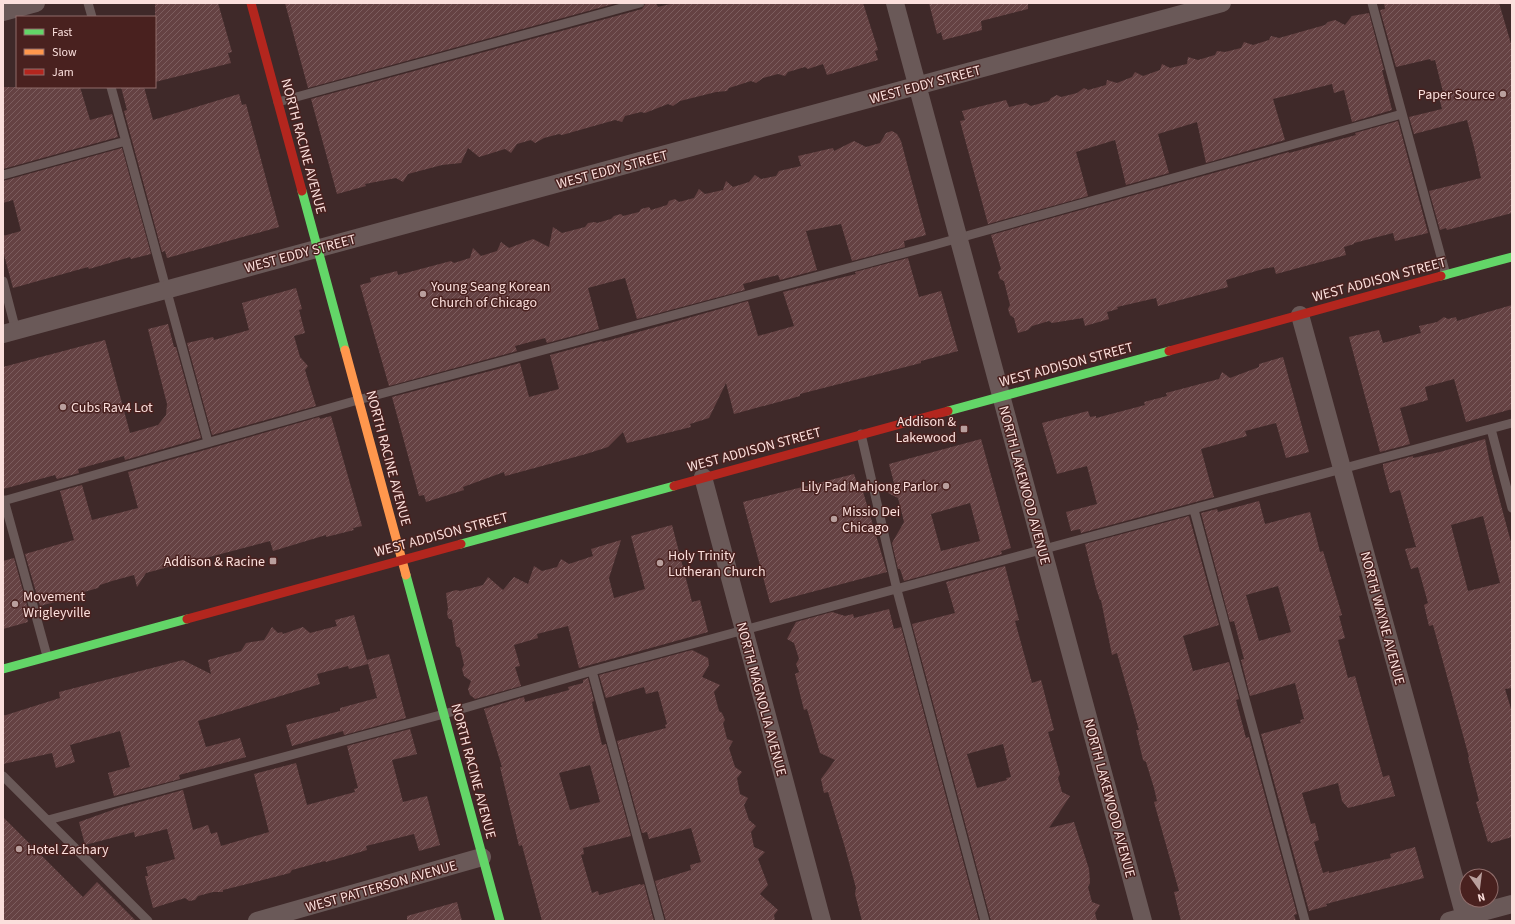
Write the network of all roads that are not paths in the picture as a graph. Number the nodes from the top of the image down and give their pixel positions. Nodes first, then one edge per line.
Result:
1 (36, 3) edge
2 (88, 3) edge
3 (251, 3) edge
4 (640, 3) edge
5 (895, 3) edge
6 (1222, 3) edge
7 (1372, 3) edge
8 (3, 12) edge
9 (92, 16) edge
10 (917, 86) junction
11 (111, 88) edge
12 (278, 102) junction
13 (1402, 114) junction
14 (126, 141) junction
15 (3, 175) edge
16 (958, 238) junction
17 (318, 249) junction
18 (1512, 257) edge
19 (1446, 276) junction
20 (3, 281) edge
21 (166, 290) junction
22 (1300, 315) junction
23 (9, 332) edge
24 (1001, 396) junction
25 (358, 400) junction
26 (1512, 424) edge
27 (1491, 429) junction
28 (861, 434) junction
29 (208, 442) junction
30 (1342, 470) junction
31 (703, 477) junction
32 (4, 500) edge
33 (1512, 508) edge
34 (1194, 510) junction
35 (1043, 551) junction
36 (402, 559) junction
37 (897, 590) junction
38 (744, 631) junction
39 (47, 656) junction
40 (3, 668) edge
41 (592, 671) junction
42 (444, 714) junction
43 (3, 776) edge
44 (48, 820) junction
45 (482, 857) junction
46 (1512, 904) edge
47 (1460, 920) edge
48 (148, 921) edge
49 (256, 921) edge
50 (500, 921) edge
51 (660, 921) edge
52 (822, 921) edge
53 (985, 921) edge
54 (1143, 921) edge
55 (1305, 921) edge

1 - 8 street
2 - 9 lane
3 - 12 street, NORTH RACINE AVENUE
4 - 12 lane
5 - 10 street, NORTH LAKEWOOD AVENUE
6 - 10 street, WEST EDDY STREET
7 - 13 lane
10 - 16 street, NORTH LAKEWOOD AVENUE
10 - 17 street, WEST EDDY STREET
11 - 14 lane
12 - 17 street, NORTH RACINE AVENUE
13 - 16 lane
13 - 19 lane
14 - 15 lane
14 - 21 lane
16 - 24 street, NORTH LAKEWOOD AVENUE
16 - 25 lane
17 - 21 street, WEST EDDY STREET
17 - 25 street, NORTH RACINE AVENUE
18 - 19 street, WEST ADDISON STREET
19 - 22 street, WEST ADDISON STREET
20 - 23 lane
21 - 23 street, WEST EDDY STREET
21 - 29 lane
22 - 24 street, WEST ADDISON STREET
22 - 30 street, NORTH WAYNE AVENUE
24 - 28 street, WEST ADDISON STREET
24 - 35 street, NORTH LAKEWOOD AVENUE
25 - 29 lane
25 - 36 street, NORTH RACINE AVENUE
26 - 27 lane
27 - 30 lane
27 - 33 lane
28 - 31 street, WEST ADDISON STREET
28 - 37 lane
29 - 32 lane
30 - 34 lane
30 - 47 street, NORTH WAYNE AVENUE
31 - 36 street, WEST ADDISON STREET
31 - 38 street, NORTH MAGNOLIA AVENUE
32 - 39 lane
34 - 35 lane
34 - 55 lane
35 - 37 lane
35 - 54 street, NORTH LAKEWOOD AVENUE
36 - 39 street, WEST ADDISON STREET
36 - 42 street, NORTH RACINE AVENUE
37 - 38 lane
37 - 53 lane
38 - 41 lane
38 - 52 street, NORTH MAGNOLIA AVENUE
39 - 40 street, WEST ADDISON STREET
41 - 42 lane
41 - 51 lane
42 - 44 lane
42 - 45 street, NORTH RACINE AVENUE
43 - 44 lane
44 - 48 lane
45 - 49 street, WEST PATTERSON AVENUE
45 - 50 street, NORTH RACINE AVENUE
46 - 47 street

